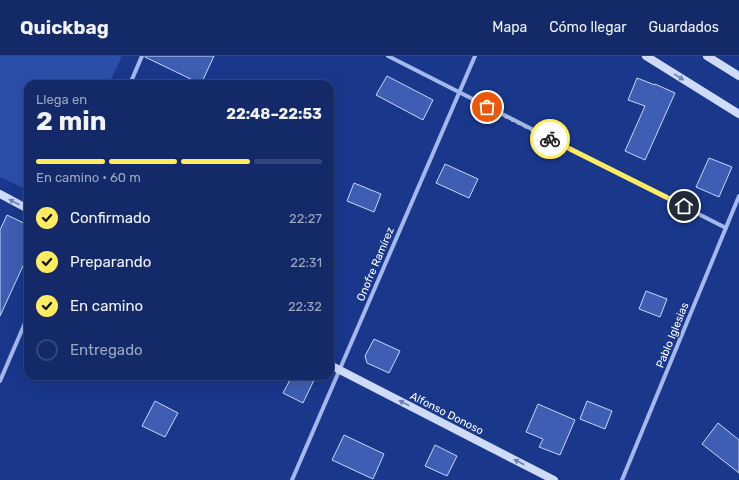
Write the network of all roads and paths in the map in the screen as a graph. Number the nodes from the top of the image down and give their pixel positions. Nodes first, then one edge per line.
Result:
1 (142, 56) edge
2 (388, 56) edge
3 (475, 56) edge
4 (646, 56) edge
5 (707, 56) edge
6 (717, 59) edge
7 (739, 76) edge
8 (132, 80) edge
9 (459, 93) junction
10 (739, 114) edge
11 (0, 194) edge
12 (739, 196) edge
13 (24, 207) edge
14 (726, 228) junction
15 (24, 325) edge
16 (334, 367) edge
17 (339, 370) junction
18 (0, 382) edge
19 (292, 480) edge
20 (554, 480) edge
21 (622, 480) edge

1 - 8 street
2 - 9 street
3 - 9 street, Onofre Ramírez
4 -> 10 street
5 - 6 street
6 - 7 street
9 - 14 street
9 - 17 street, Onofre Ramírez
13 -> 11 street
12 - 14 street, Pablo Iglesias
14 - 21 street, Pablo Iglesias
15 - 18 street
16 - 17 street, Alfonso Donoso
17 - 19 street, Onofre Ramírez
20 -> 17 street, Alfonso Donoso

